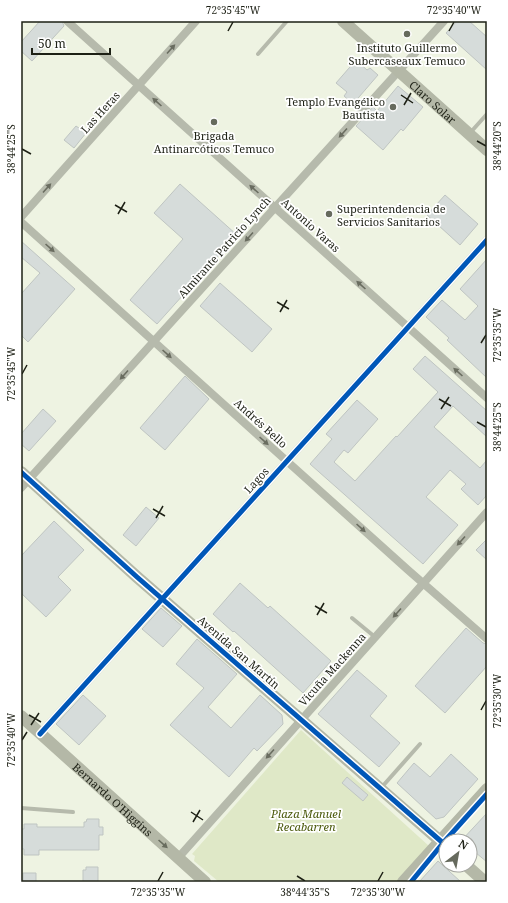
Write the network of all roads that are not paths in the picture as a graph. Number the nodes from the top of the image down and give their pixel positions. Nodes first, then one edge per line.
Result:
1 (67, 21) edge
2 (196, 21) edge
3 (287, 21) edge
4 (343, 21) edge
5 (444, 21) edge
6 (258, 54) dead end
7 (399, 71) junction
8 (139, 85) junction
9 (487, 114) edge
10 (469, 134) junction
11 (487, 150) edge
12 (275, 208) junction
13 (21, 217) edge
14 (21, 222) edge
15 (487, 240) edge
16 (408, 327) junction
17 (154, 342) junction
18 (487, 398) edge
19 (287, 461) junction
20 (25, 475) edge
21 (21, 488) edge
22 (487, 512) edge
23 (423, 584) junction
24 (162, 599) junction
25 (352, 618) dead end
26 (375, 637) junction
27 (487, 639) edge
28 (21, 716) edge
29 (302, 719) junction
30 (40, 734) junction
31 (420, 744) dead end
32 (381, 788) junction
33 (487, 789) edge
34 (21, 808) edge
35 (73, 812) dead end
36 (451, 833) edge
37 (438, 839) edge
38 (438, 848) edge
39 (178, 858) junction
40 (475, 873) edge
41 (205, 882) edge
42 (404, 882) edge
43 (485, 882) edge

1 - 8 street, Antonio Varas
8 -> 2 street, Las Heras
3 - 6 lane
4 - 7 main road, Claro Solar
5 - 7 street, Almirante Patricio Lynch
7 - 10 main road, Claro Solar
7 -> 12 street, Almirante Patricio Lynch
12 -> 8 street, Antonio Varas
13 -> 8 street, Las Heras
9 - 10 lane
10 - 11 main road, Claro Solar
16 -> 12 street, Antonio Varas
12 -> 17 street, Almirante Patricio Lynch
14 -> 17 street, Andrés Bello
15 - 16 street, Lagos
18 -> 16 street, Antonio Varas
16 - 19 street, Lagos
17 -> 19 street, Andrés Bello
17 -> 20 street, Almirante Patricio Lynch
19 -> 23 street, Andrés Bello
19 - 24 street, Lagos
20 - 21 street, Almirante Patricio Lynch
20 - 24 main road, Avenida San Martín
22 -> 23 street, Vicuña Mackenna
23 -> 26 street, Vicuña Mackenna
23 - 27 street, Andrés Bello
24 - 29 main road, Avenida San Martín
24 - 30 street, Lagos
25 - 26 lane
26 - 29 street, Vicuña Mackenna
28 - 30 main road, Bernardo O'Higgins
29 - 32 main road, Avenida San Martín
29 -> 39 street, Vicuña Mackenna
30 -> 39 main road, Bernardo O'Higgins
31 - 32 lane
32 - 37 main road, Avenida San Martín
33 - 36 main road
34 - 35 lane
38 - 42 main road
39 - 41 main road, Bernardo O'Higgins
40 - 43 main road

